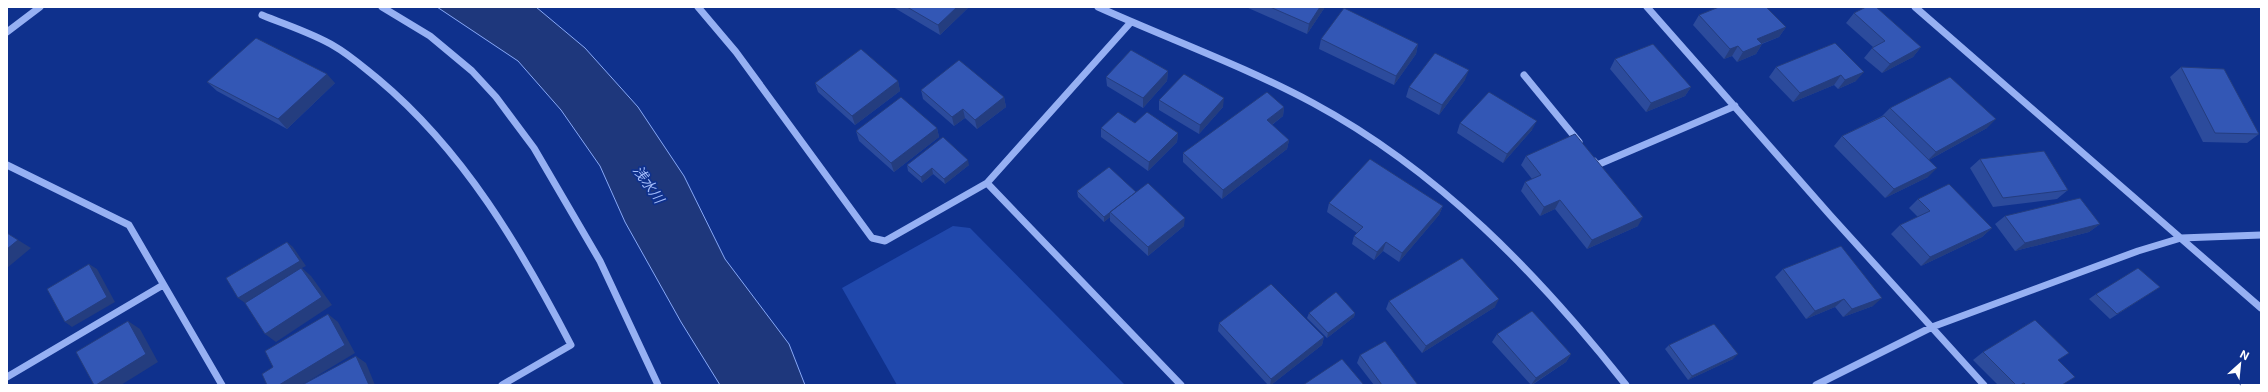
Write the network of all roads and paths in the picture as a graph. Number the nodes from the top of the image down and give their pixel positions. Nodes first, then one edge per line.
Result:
1 (40, 7) edge
2 (382, 7) edge
3 (698, 7) edge
4 (1098, 7) edge
5 (1647, 7) edge
6 (1915, 7) edge
7 (262, 15) dead end
8 (1131, 22) junction
9 (7, 32) edge
10 (1524, 75) dead end
11 (1735, 106) junction
12 (1583, 147) edge
13 (1588, 153) edge
14 (7, 165) edge
15 (988, 183) junction
16 (2261, 235) edge
17 (2181, 238) junction
18 (163, 285) junction
19 (2261, 308) edge
20 (1932, 327) junction
21 (7, 377) edge
22 (222, 385) edge
23 (502, 385) edge
24 (658, 385) edge
25 (1181, 385) edge
26 (1626, 385) edge
27 (1816, 385) edge
28 (1984, 385) edge

1 - 9 street
2 - 24 street
3 - 15 street
4 - 8 street
5 - 11 street
6 - 17 street
7 - 23 street
8 - 15 street
8 - 26 street
10 - 12 street
11 - 13 street
11 - 20 street
14 - 18 street
15 - 25 street
16 - 17 street
17 - 19 street
17 - 20 street
18 - 21 street
18 - 22 street
20 - 27 street
20 - 28 street

